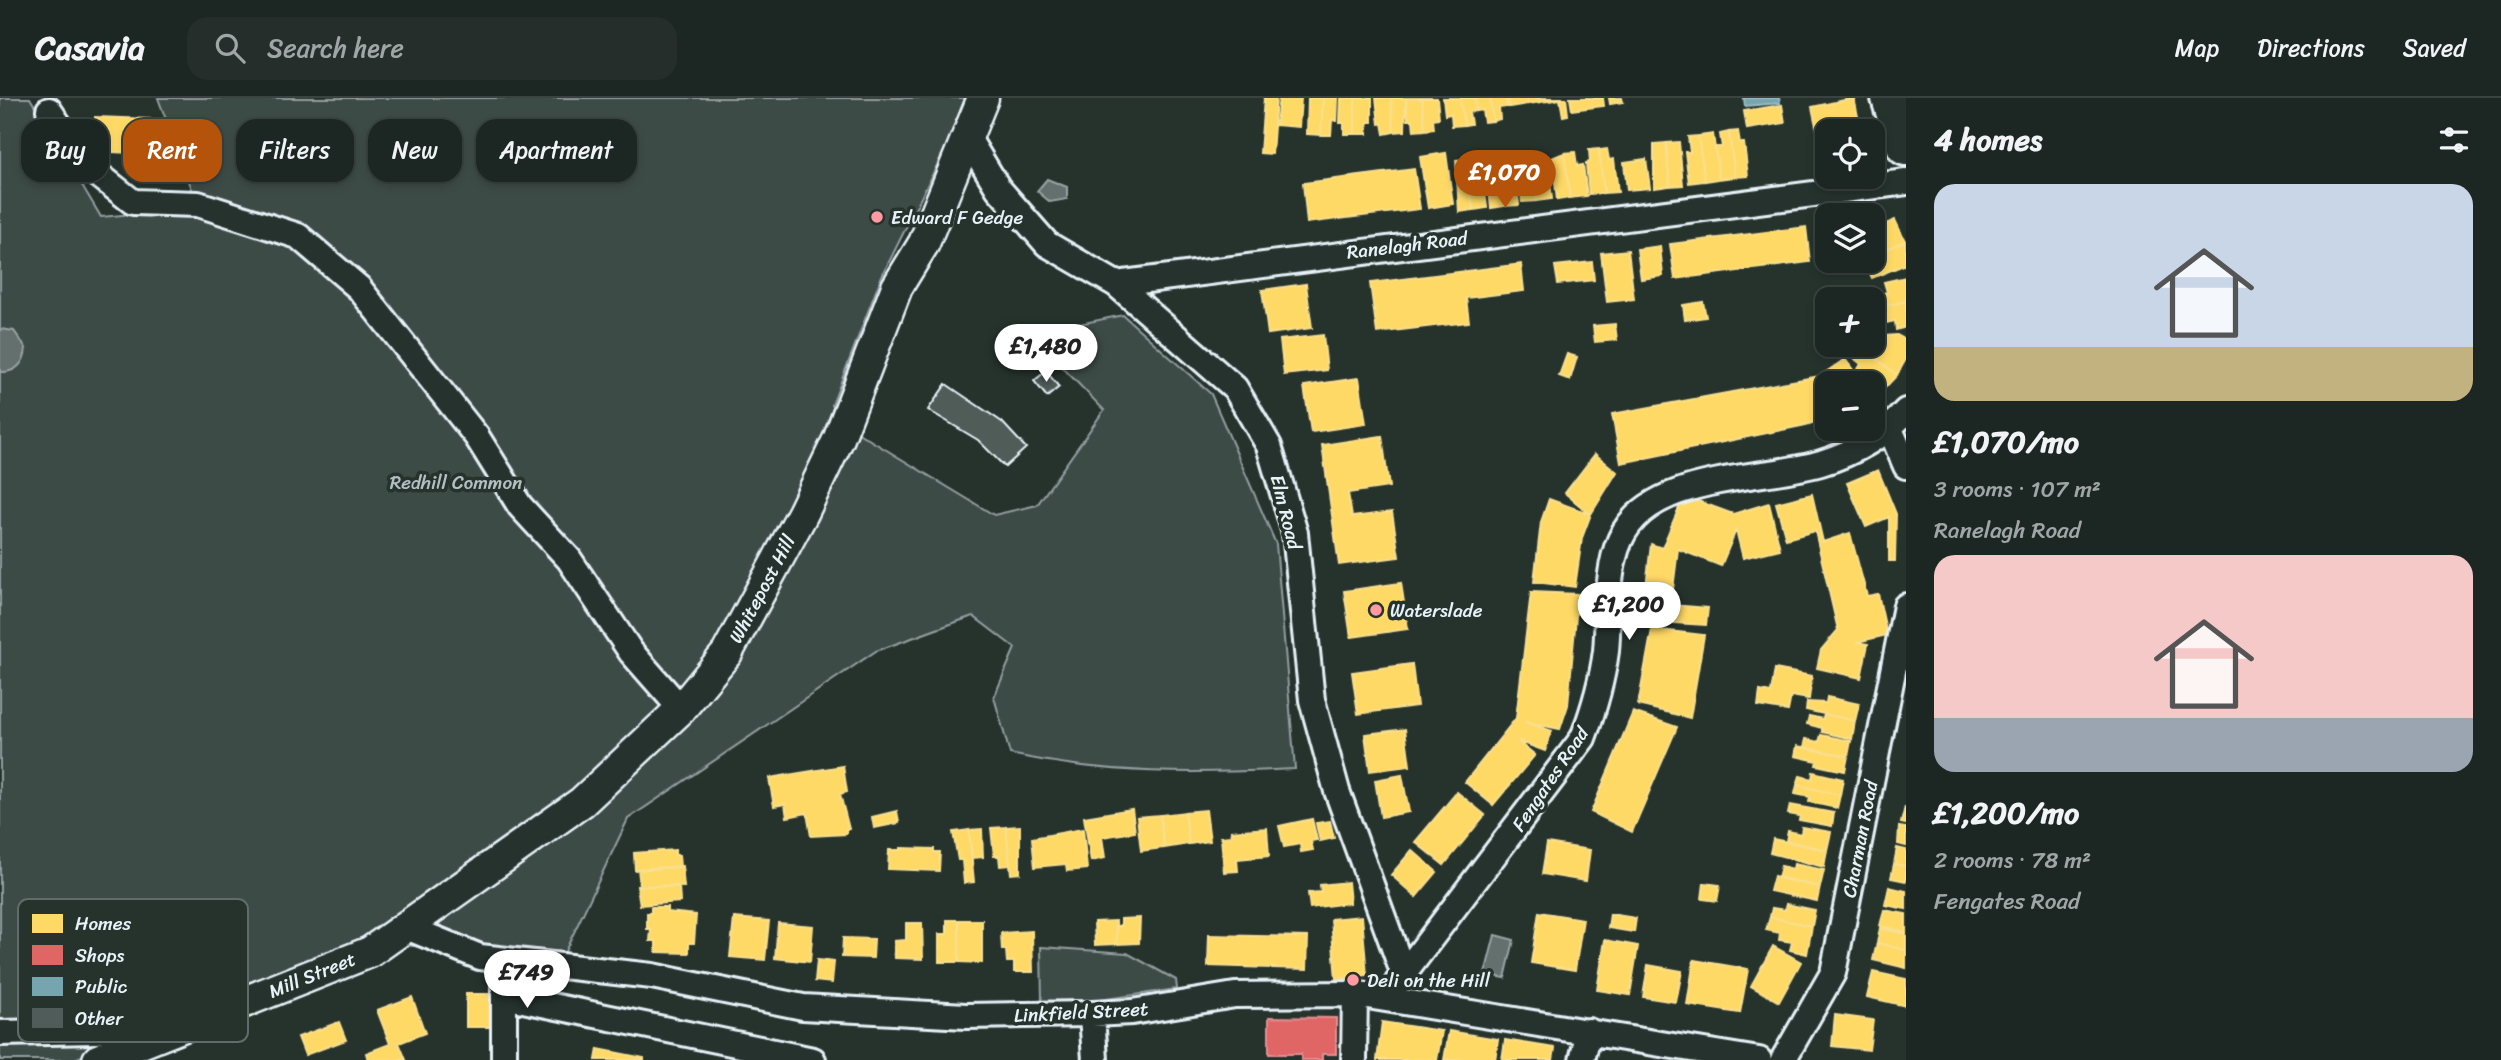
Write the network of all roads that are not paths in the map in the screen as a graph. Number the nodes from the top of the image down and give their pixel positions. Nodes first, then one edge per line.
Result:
1 (983, 98) edge
2 (1891, 98) edge
3 (49, 110) dead end
4 (966, 135) junction
5 (1906, 146) edge
6 (1906, 182) edge
7 (1116, 284) junction
8 (1898, 420) edge
9 (1906, 466) edge
10 (1906, 606) edge
11 (681, 709) junction
12 (406, 927) junction
13 (370, 952) joint
14 (504, 960) junction
15 (1404, 975) junction
16 (1354, 994) junction
17 (504, 996) junction
18 (1386, 998) junction
19 (248, 1002) edge
20 (1092, 1014) junction
21 (1589, 1031) junction
22 (18, 1033) edge
23 (0, 1034) edge
24 (145, 1042) edge
25 (98, 1060) edge
26 (505, 1060) edge
27 (813, 1060) edge
28 (1095, 1060) edge
29 (1354, 1060) edge
30 (1583, 1060) edge
31 (1759, 1060) edge
32 (1783, 1060) edge

1 - 4 street, Whitepost Hill
2 - 5 main road
3 - 11 street
4 - 7 street, Elm Road
4 - 11 street, Whitepost Hill
6 - 7 street, Ranelagh Road
7 - 15 street, Elm Road
8 - 9 street
8 - 15 street, Fengates Road
10 - 32 street, Charman Road
11 - 12 street, Whitepost Hill
12 - 13 street, Whitepost Hill
12 - 14 street, Linkfield Street
13 - 19 street, Mill Street
14 - 17 street
14 - 20 street, Linkfield Street
15 - 18 street
16 - 18 street, Linkfield Street
16 - 20 street, Linkfield Street
16 - 29 street
17 - 26 street
17 - 27 street
18 - 21 street, Linkfield Street
20 - 28 street
21 - 30 street
21 - 31 street, Linkfield Street
22 - 23 street
24 - 25 street, Mill Street

